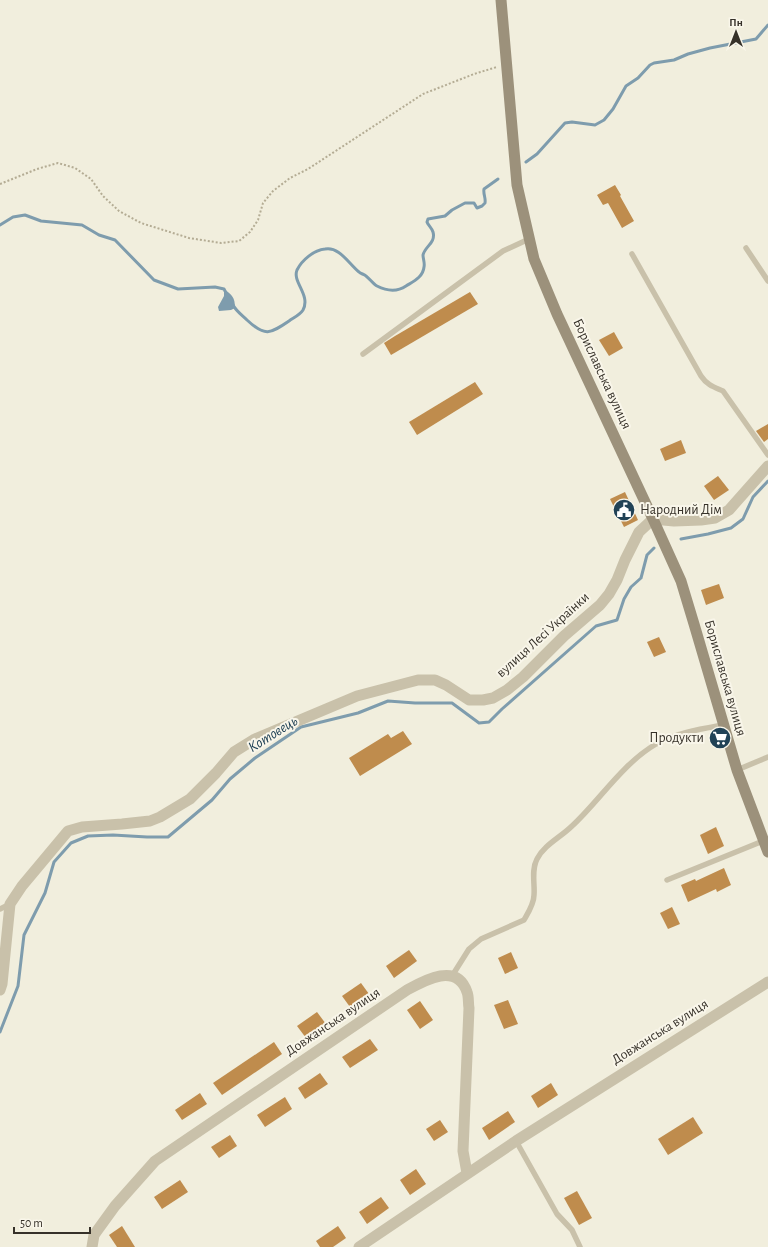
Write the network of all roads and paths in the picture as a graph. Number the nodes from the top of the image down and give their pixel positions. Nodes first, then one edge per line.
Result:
1 (501, 0) edge
2 (506, 64) junction
3 (0, 184) edge
4 (529, 239) junction
5 (746, 248) dead end
6 (632, 254) dead end
7 (768, 281) edge
8 (363, 354) dead end
9 (768, 454) edge
10 (768, 466) edge
11 (654, 519) junction
12 (723, 725) junction
13 (768, 757) edge
14 (737, 770) junction
15 (764, 841) junction
16 (768, 852) edge
17 (667, 880) dead end
18 (5, 906) edge
19 (452, 976) junction
20 (768, 982) edge
21 (0, 990) edge
22 (516, 1141) junction
23 (467, 1173) junction
24 (92, 1247) edge
25 (359, 1247) edge
26 (580, 1247) edge

1 - 2 main road, Бориславська вулиця
2 - 3 path
2 - 4 main road, Бориславська вулиця
4 - 8 lane
4 - 11 main road, Бориславська вулиця
5 - 7 lane
6 - 9 lane
10 - 11 street
11 - 12 main road, Бориславська вулиця
11 - 18 street, вулиця Лесі Українки
12 - 14 main road, Бориславська вулиця
12 - 19 lane
13 - 14 lane
14 - 15 main road, Бориславська вулиця
15 - 16 main road, Бориславська вулиця
15 - 17 lane
18 - 21 street, вулиця Лесі Українки
19 - 23 street
19 - 24 street, Довжанська вулиця
20 - 22 street, Довжанська вулиця
22 - 23 street, Довжанська вулиця
22 - 26 lane
23 - 25 street, Довжанська вулиця

